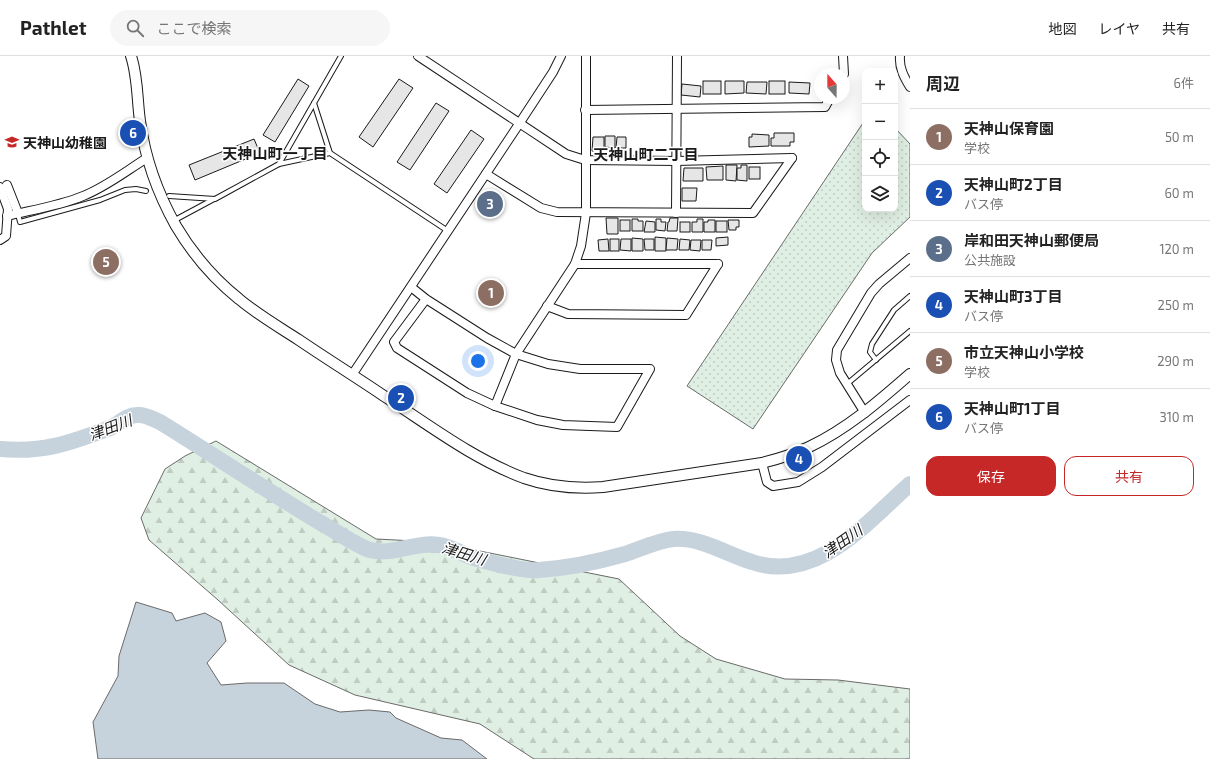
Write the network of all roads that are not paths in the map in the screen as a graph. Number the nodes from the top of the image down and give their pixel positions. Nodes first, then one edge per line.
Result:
1 (131, 56) edge
2 (341, 56) edge
3 (418, 56) edge
4 (561, 56) edge
5 (586, 56) edge
6 (677, 56) edge
7 (843, 56) edge
8 (900, 56) edge
9 (844, 68) edge
10 (910, 87) edge
11 (314, 103) junction
12 (827, 104) edge
13 (676, 108) junction
14 (586, 110) junction
15 (519, 124) junction
16 (330, 153) junction
17 (147, 158) junction
18 (585, 160) junction
19 (676, 161) junction
20 (279, 164) junction
21 (486, 174) junction
22 (3, 186) edge
23 (146, 191) dead end
24 (169, 196) dead end
25 (215, 199) junction
26 (586, 212) junction
27 (676, 212) junction
28 (18, 213) junction
29 (7, 216) junction
30 (173, 221) junction
31 (448, 231) junction
32 (0, 240) edge
33 (910, 258) edge
34 (575, 264) junction
35 (410, 287) junction
36 (910, 296) edge
37 (426, 299) junction
38 (547, 306) junction
39 (910, 331) edge
40 (516, 354) junction
41 (876, 360) junction
42 (910, 374) edge
43 (352, 375) junction
44 (847, 384) junction
45 (910, 400) edge
46 (494, 406) junction
47 (865, 413) junction
48 (762, 463) junction

1 - 17 street
2 - 11 lane
3 - 15 street
4 - 15 street
5 - 14 street
6 - 13 street
7 - 9 street
8 - 10 street
11 - 16 lane
11 - 20 lane
12 - 13 street
13 - 14 street
13 - 19 street
14 - 18 street
15 - 18 street
15 - 21 street
16 - 20 lane
16 - 31 lane
17 - 28 street
17 - 30 street
18 - 19 street
18 - 26 street
19 - 27 street
19 - 27 street
20 - 25 lane
21 - 26 street
21 - 31 street
22 - 28 street
22 - 29 street
23 - 28 lane
24 - 25 lane
25 - 30 lane
26 - 27 street
26 - 34 street
28 - 29 street
29 - 32 street
30 - 43 street
31 - 35 street
33 - 44 street
34 - 38 street
34 - 38 street
35 - 37 street
35 - 43 street
36 - 41 lane
37 - 40 street
37 - 46 street
38 - 40 street
39 - 41 lane
40 - 46 street
40 - 46 street
41 - 44 lane
42 - 47 street
43 - 48 street
44 - 47 street
45 - 48 street
47 - 48 street

